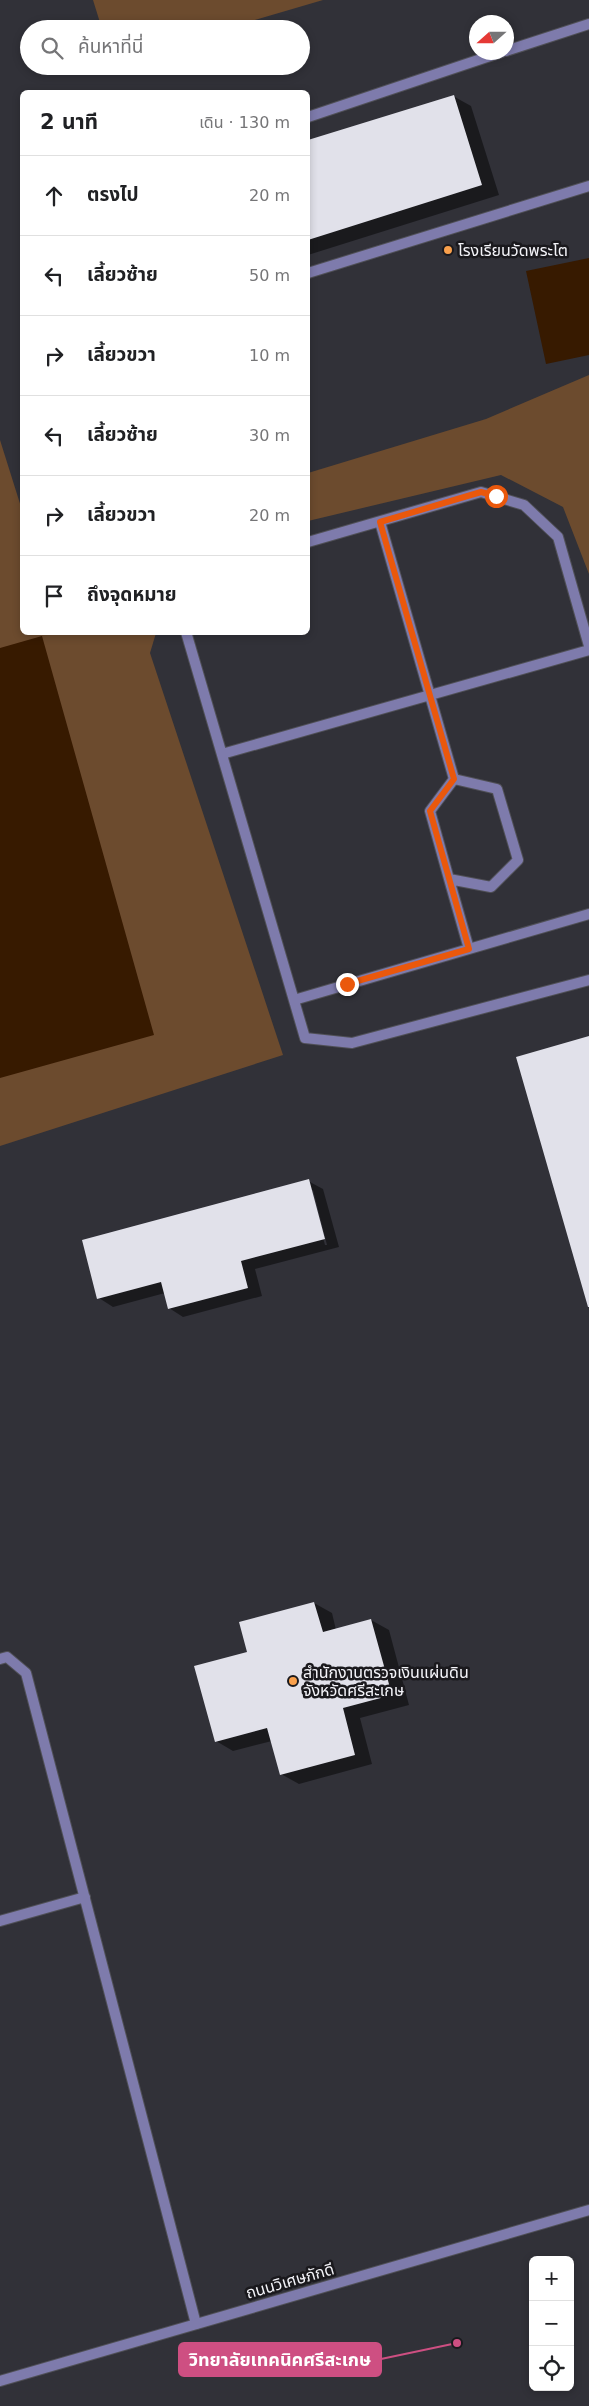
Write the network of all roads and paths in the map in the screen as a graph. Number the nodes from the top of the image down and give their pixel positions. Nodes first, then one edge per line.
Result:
1 (589, 24) edge
2 (514, 48) edge
3 (478, 60) edge
4 (310, 116) edge
5 (589, 186) edge
6 (310, 272) edge
7 (380, 522) junction
8 (310, 541) edge
9 (187, 635) edge
10 (589, 648) edge
11 (430, 695) junction
12 (222, 754) junction
13 (454, 779) junction
14 (449, 880) junction
15 (589, 914) edge
16 (469, 949) junction
17 (589, 980) edge
18 (294, 1000) junction
19 (0, 1659) edge
20 (85, 1897) junction
21 (0, 1920) edge
22 (589, 2210) edge
23 (196, 2324) junction
24 (0, 2381) edge

1 - 2 street
3 - 4 street
5 - 6 street
7 - 8 street
7 - 10 street
7 - 11 street
9 - 12 street
10 - 11 street
11 - 12 street
11 - 13 street
12 - 18 street
13 - 14 street
13 - 14 street
14 - 16 street
15 - 16 street
16 - 18 street
17 - 18 street
19 - 20 street
20 - 21 street
20 - 23 street
22 - 23 street, ถนนวิเศษภักดี
23 - 24 street, ถนนวิเศษภักดี

